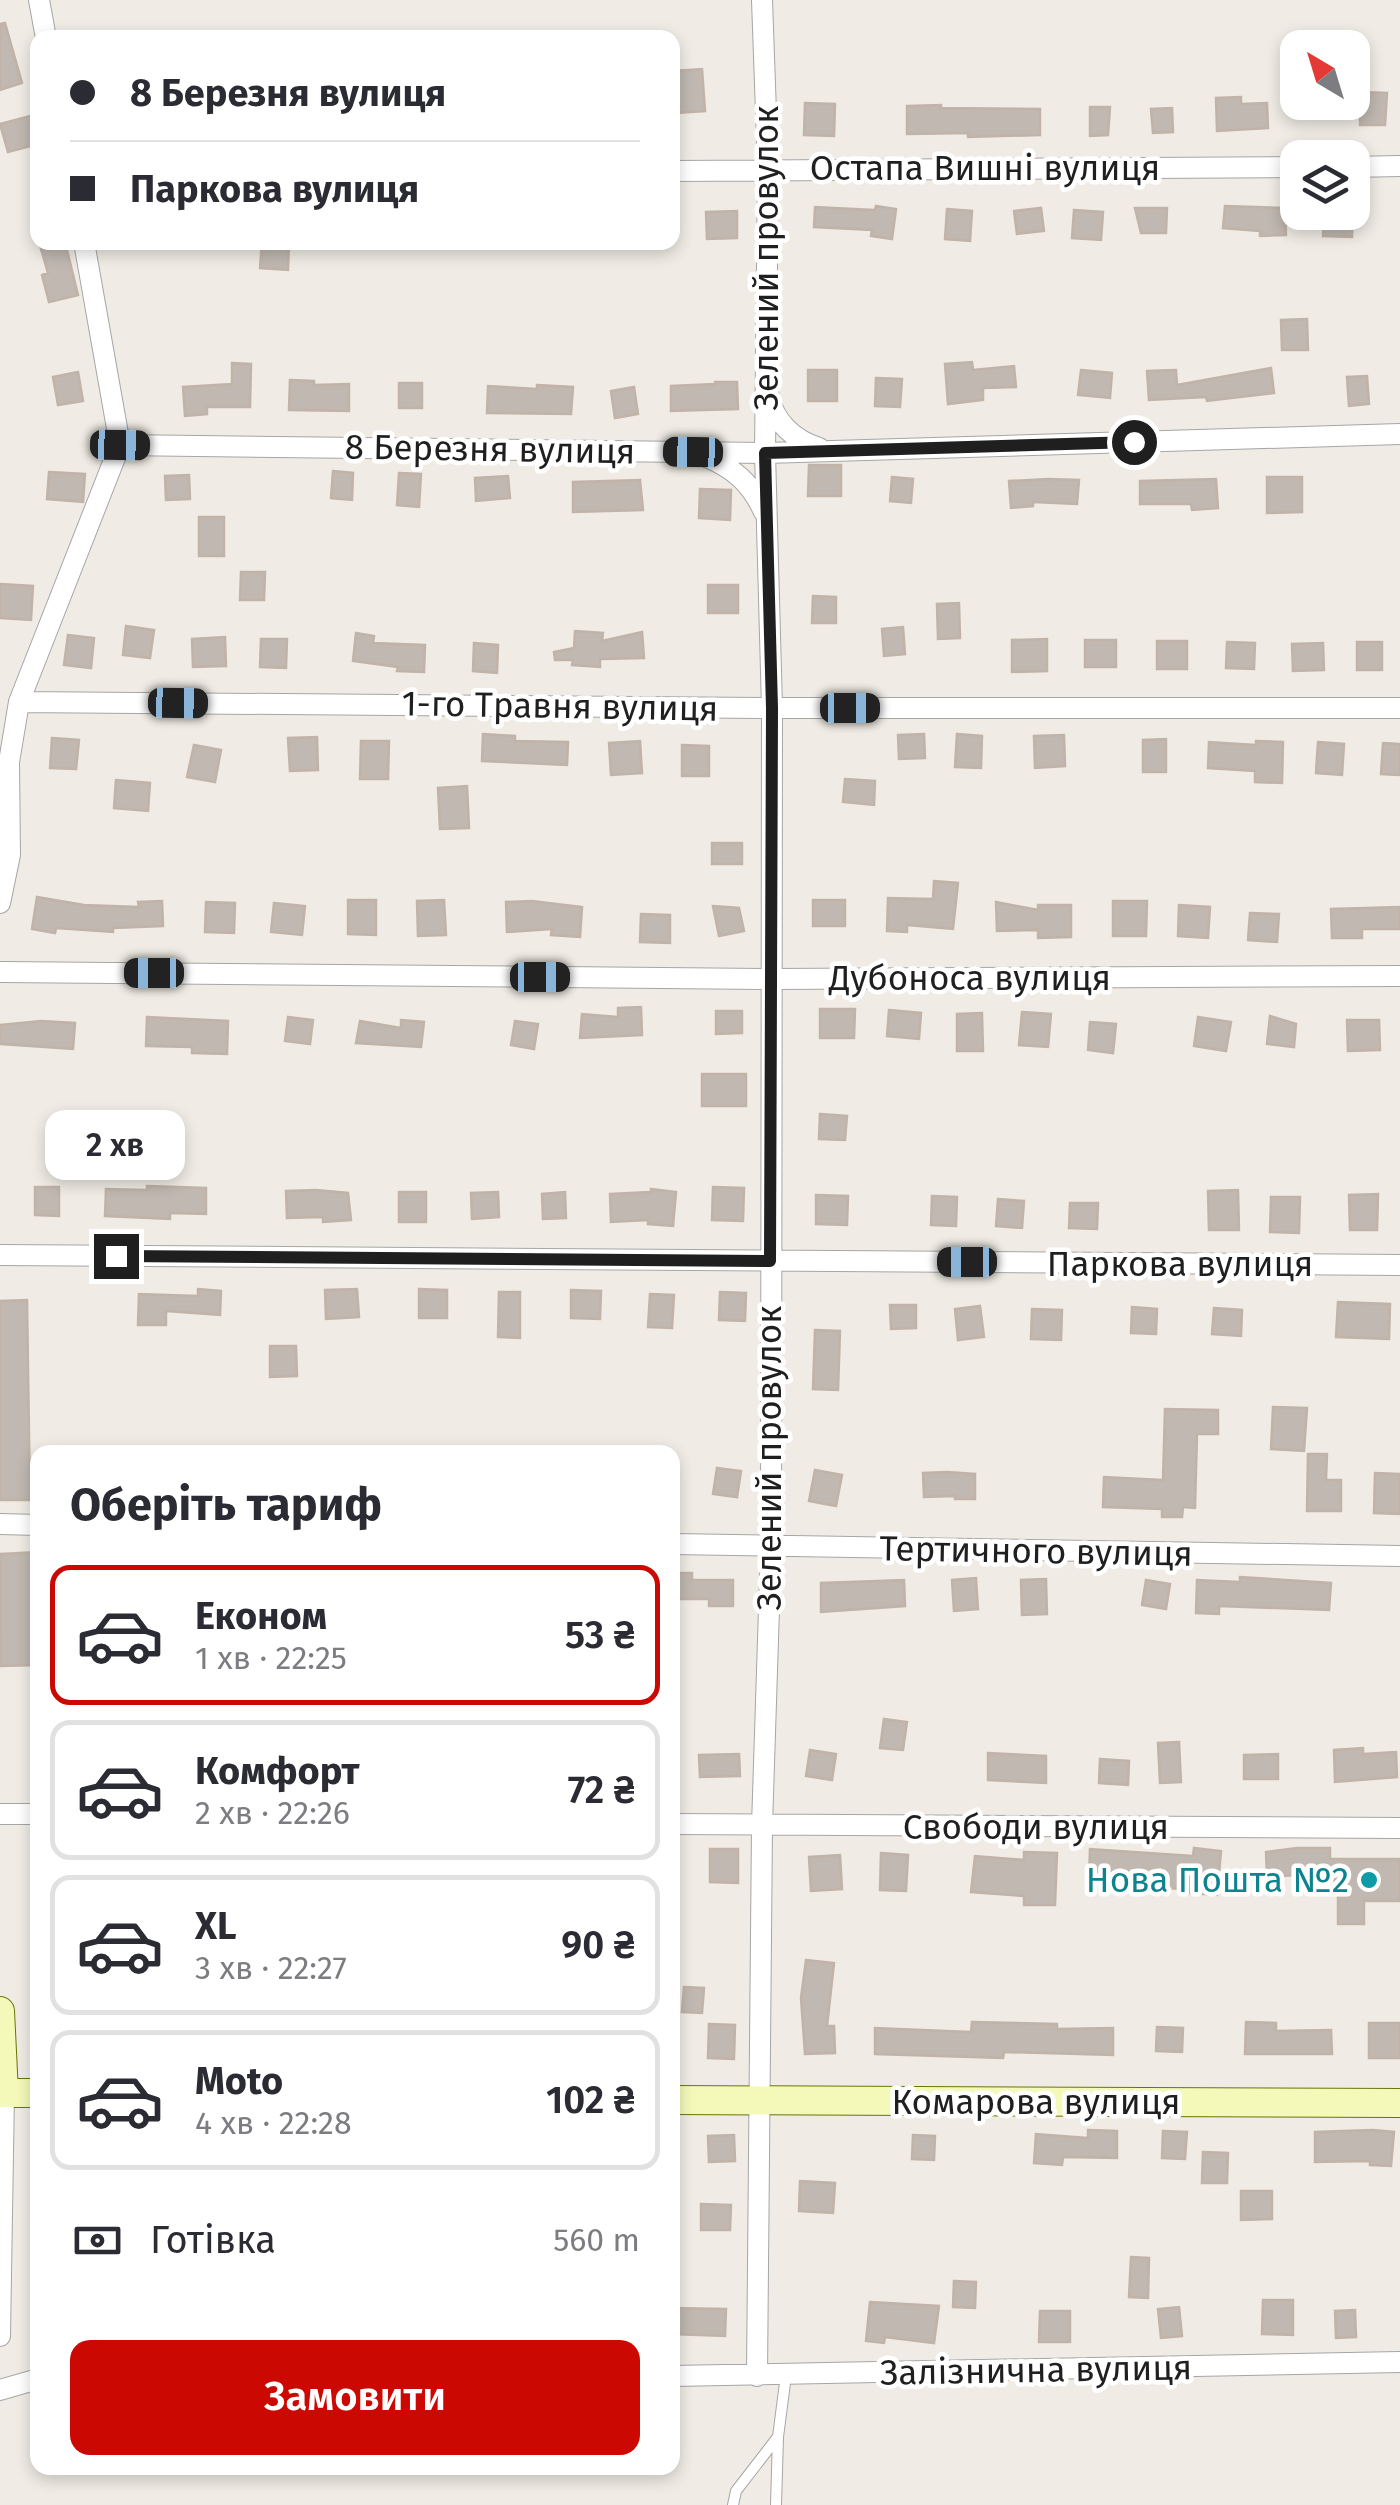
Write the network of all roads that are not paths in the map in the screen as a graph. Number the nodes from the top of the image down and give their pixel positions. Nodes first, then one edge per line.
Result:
1 (40, 0) edge
2 (762, 0) edge
3 (45, 30) edge
4 (1370, 166) edge
5 (1400, 166) edge
6 (1280, 167) edge
7 (768, 169) junction
8 (680, 171) edge
9 (85, 250) edge
10 (767, 385) junction
11 (1400, 434) edge
12 (120, 445) junction
13 (830, 451) junction
14 (693, 452) junction
15 (765, 453) junction
16 (767, 518) junction
17 (19, 702) junction
18 (772, 708) junction
19 (1400, 708) edge
20 (0, 717) edge
21 (10, 762) junction
22 (0, 903) edge
23 (0, 972) edge
24 (1400, 976) edge
25 (772, 979) junction
26 (0, 1255) edge
27 (770, 1261) junction
28 (1400, 1266) edge
29 (0, 1524) edge
30 (30, 1525) edge
31 (680, 1544) edge
32 (771, 1547) junction
33 (1400, 1556) edge
34 (0, 1814) edge
35 (30, 1814) edge
36 (680, 1824) edge
37 (762, 1826) junction
38 (1400, 1828) edge
39 (0, 2011) edge
40 (4, 2093) junction
41 (30, 2093) edge
42 (680, 2100) edge
43 (760, 2100) junction
44 (1400, 2103) edge
45 (0, 2336) edge
46 (1400, 2362) edge
47 (786, 2375) junction
48 (680, 2376) edge
49 (757, 2376) junction
50 (30, 2381) edge
51 (0, 2390) edge
52 (778, 2438) junction
53 (732, 2505) edge
54 (776, 2505) edge

1 - 3 street
2 - 7 street, Зелений провулок
4 - 5 street
6 - 7 street, Остапа Вишні вулиця
7 - 8 street, Остапа Вишні вулиця
7 - 10 street, Зелений провулок
9 - 12 street
10 - 13 street
10 - 15 street, Зелений провулок
11 - 13 street, 8 Березня вулиця
12 - 14 street, 8 Березня вулиця
12 - 17 street
13 - 15 street, 8 Березня вулиця
14 - 15 street, 8 Березня вулиця
14 - 16 street
15 - 16 street, Зелений провулок
16 - 18 street, Зелений провулок
17 - 18 street, 1-го Травня вулиця
17 - 21 street
18 - 19 street, 1-го Травня вулиця
18 - 25 street, Зелений провулок
20 - 21 street
21 - 22 street
23 - 25 street, Дубоноса вулиця
24 - 25 street, Дубоноса вулиця
25 - 27 street, Зелений провулок
26 - 27 street, Паркова вулиця
27 - 28 street, Паркова вулиця
27 - 32 street, Зелений провулок
29 - 30 street
31 - 32 street, Тертичного вулиця
32 - 33 street, Тертичного вулиця
32 - 37 street, Зелений провулок
34 - 35 street
36 - 37 street, Свободи вулиця
37 - 38 street, Свободи вулиця
37 - 43 street, Зелений провулок
39 - 40 main road
40 - 41 main road
40 - 45 street
42 - 43 main road, Комарова вулиця
43 - 44 main road, Комарова вулиця
43 - 49 street, Зелений провулок
46 - 47 street, Залізнична вулиця
47 - 49 street, Залізнична вулиця
47 - 52 lane
48 - 49 street, Залізнична вулиця
50 - 51 street
52 - 53 lane
52 - 54 lane

